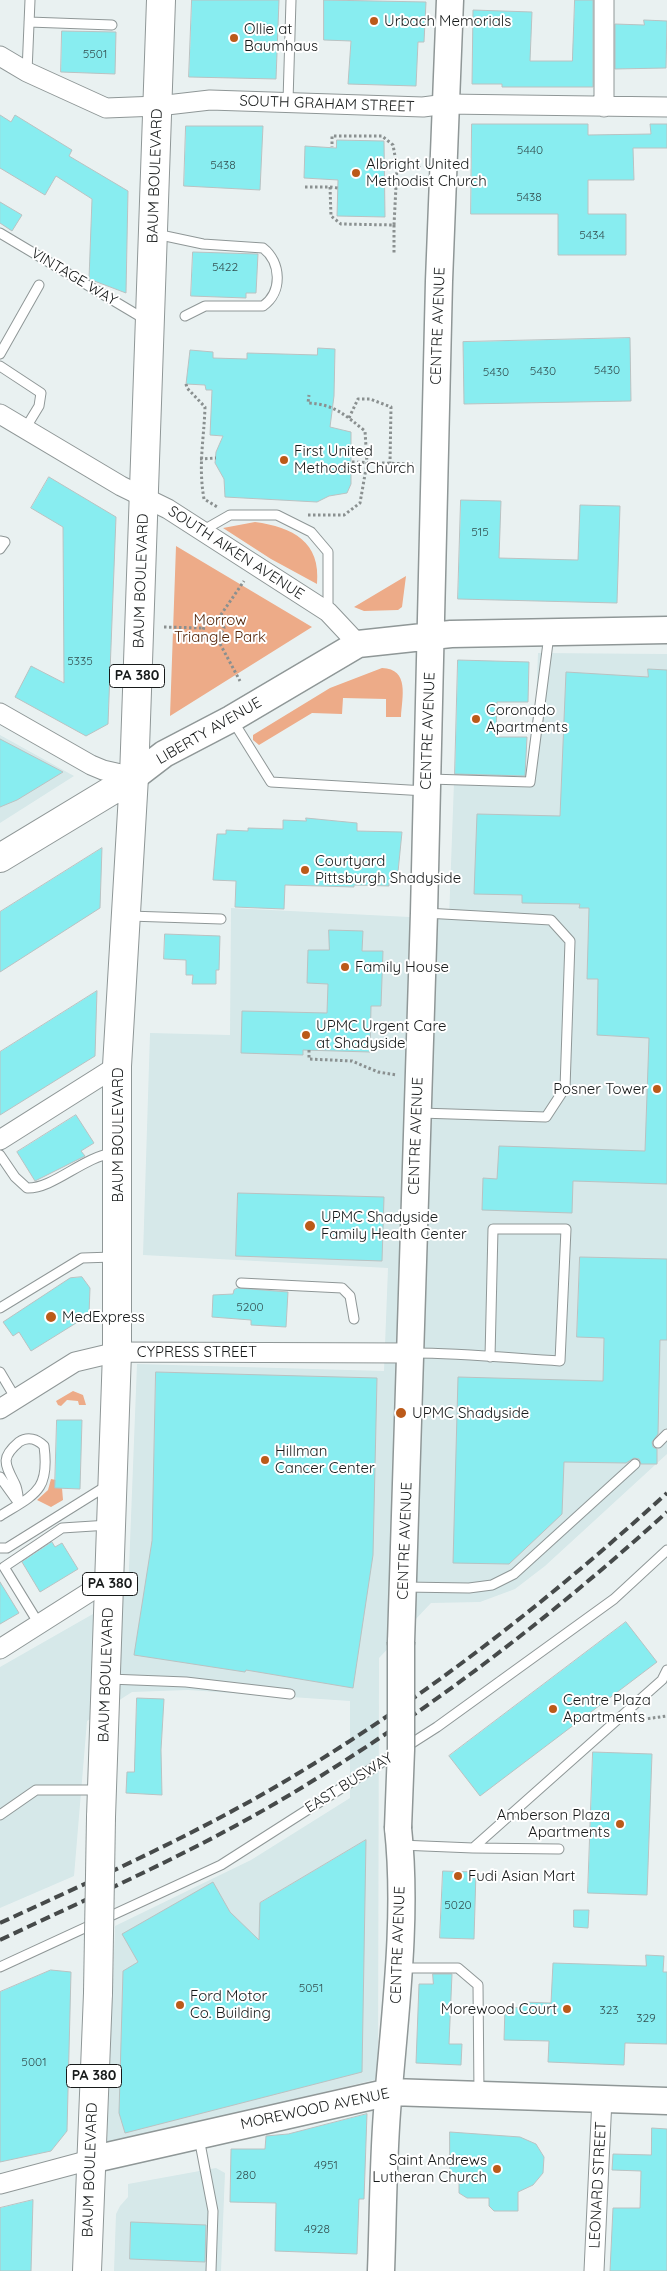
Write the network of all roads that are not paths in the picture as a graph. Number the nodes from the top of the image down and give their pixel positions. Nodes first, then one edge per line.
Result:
1 (30, 0) edge
2 (161, 0) edge
3 (291, 0) edge
4 (450, 0) edge
5 (604, 0) edge
6 (29, 22) junction
7 (112, 25) dead end
8 (0, 56) edge
9 (27, 72) junction
10 (288, 101) junction
11 (446, 104) junction
12 (158, 106) junction
13 (604, 107) junction
14 (667, 107) edge
15 (0, 233) edge
16 (154, 233) junction
17 (39, 285) dead end
18 (185, 316) dead end
19 (148, 322) junction
20 (0, 354) edge
21 (0, 366) edge
22 (0, 414) edge
23 (25, 429) junction
24 (144, 497) junction
25 (201, 531) junction
26 (0, 541) edge
27 (0, 549) edge
28 (328, 612) junction
29 (667, 630) edge
30 (549, 632) junction
31 (430, 636) junction
32 (358, 644) junction
33 (0, 713) edge
34 (231, 719) junction
35 (134, 777) junction
36 (427, 784) junction
37 (0, 858) edge
38 (424, 913) junction
39 (126, 916) junction
40 (221, 919) dead end
41 (117, 1066) junction
42 (417, 1113) junction
43 (0, 1140) edge
44 (118, 1153) junction
45 (0, 1155) edge
46 (118, 1257) junction
47 (241, 1283) dead end
48 (0, 1308) edge
49 (354, 1319) dead end
50 (117, 1352) junction
51 (409, 1354) junction
52 (490, 1357) junction
53 (0, 1372) edge
54 (16, 1399) junction
55 (0, 1409) edge
56 (667, 1434) edge
57 (658, 1443) dead end
58 (635, 1464) dead end
59 (0, 1476) edge
60 (113, 1482) junction
61 (20, 1504) junction
62 (0, 1516) edge
63 (112, 1525) junction
64 (0, 1548) edge
65 (667, 1550) edge
66 (110, 1579) junction
67 (404, 1587) junction
68 (39, 1624) junction
69 (0, 1649) edge
70 (667, 1670) edge
71 (106, 1679) junction
72 (290, 1694) dead end
73 (103, 1790) junction
74 (0, 1815) edge
75 (399, 1837) junction
76 (473, 1848) junction
77 (559, 1849) dead end
78 (0, 1967) edge
79 (398, 1968) junction
80 (390, 2092) junction
81 (479, 2093) junction
82 (602, 2098) junction
83 (667, 2101) edge
84 (198, 2135) junction
85 (90, 2160) junction
86 (0, 2184) edge
87 (87, 2271) edge
88 (211, 2271) edge
89 (381, 2271) edge
90 (594, 2271) edge

1 - 6 lane
2 - 12 main road, BAUM BOULEVARD / PA 380
3 - 10 lane
4 - 11 main road, CENTRE AVENUE
5 - 13 street
6 - 7 lane
6 - 9 lane
8 - 9 street, SOUTH GRAHAM STREET
9 - 12 street, SOUTH GRAHAM STREET
10 - 11 street, SOUTH GRAHAM STREET
10 - 12 street, SOUTH GRAHAM STREET
11 - 13 street, SOUTH GRAHAM STREET
11 - 31 main road, CENTRE AVENUE
12 - 16 main road, BAUM BOULEVARD / PA 380
13 - 14 street, SOUTH GRAHAM STREET
15 - 19 lane, VINTAGE WAY
16 - 18 lane
16 - 19 main road, BAUM BOULEVARD / PA 380
17 - 20 lane
19 - 24 main road, BAUM BOULEVARD / PA 380
21 - 23 lane
22 - 23 street, SOUTH AIKEN AVENUE
23 - 24 street, SOUTH AIKEN AVENUE
24 - 25 street, SOUTH AIKEN AVENUE
24 - 35 main road, BAUM BOULEVARD / PA 380
25 - 28 street, SOUTH AIKEN AVENUE
25 - 28 lane
26 - 27 lane
28 - 32 street, SOUTH AIKEN AVENUE
29 - 30 main road
30 - 31 main road
30 - 36 lane
31 - 32 main road, LIBERTY AVENUE
31 - 36 main road, CENTRE AVENUE
32 - 34 main road, LIBERTY AVENUE
33 - 35 street
34 - 35 main road, LIBERTY AVENUE
34 - 36 lane
35 - 37 main road, LIBERTY AVENUE
35 - 39 main road, BAUM BOULEVARD / PA 380
36 - 38 main road, CENTRE AVENUE
38 - 42 main road, CENTRE AVENUE
38 - 42 lane
39 - 40 lane
39 - 41 main road, BAUM BOULEVARD / PA 380
41 - 43 street
41 - 44 main road, BAUM BOULEVARD / PA 380
42 - 51 main road, CENTRE AVENUE
44 - 45 lane
44 - 46 main road, BAUM BOULEVARD / PA 380
46 - 48 lane
46 - 50 main road, BAUM BOULEVARD / PA 380
47 - 49 lane
50 - 51 street, CYPRESS STREET
50 - 54 street, CYPRESS STREET
50 - 60 main road, BAUM BOULEVARD / PA 380
51 - 52 lane
51 - 67 main road, CENTRE AVENUE
52 - 52 lane
53 - 54 lane
54 - 55 street, CYPRESS STREET
56 - 57 lane
58 - 67 lane
59 - 61 lane
60 - 63 main road, BAUM BOULEVARD / PA 380
60 - 64 lane
61 - 61 lane
61 - 62 lane
63 - 66 main road, BAUM BOULEVARD / PA 380
63 - 68 lane
65 - 78 lane, EAST BUSWAY
66 - 68 street
66 - 71 main road, BAUM BOULEVARD / PA 380
67 - 75 main road, CENTRE AVENUE, bridge
68 - 69 street
70 - 76 lane
71 - 72 lane
71 - 73 main road, BAUM BOULEVARD / PA 380
73 - 74 lane
73 - 85 main road, BAUM BOULEVARD / PA 380, bridge
75 - 76 lane
75 - 79 main road, CENTRE AVENUE
76 - 77 lane
79 - 80 main road, CENTRE AVENUE
79 - 81 lane
80 - 81 main road, MOREWOOD AVENUE
80 - 84 main road, MOREWOOD AVENUE
80 - 89 main road, CENTRE AVENUE
81 - 82 main road, MOREWOOD AVENUE
82 - 83 main road, MOREWOOD AVENUE
82 - 90 street, LEONARD STREET
84 - 85 main road, MOREWOOD AVENUE
84 - 88 lane
85 - 86 street, MOREWOOD AVENUE
85 - 87 main road, BAUM BOULEVARD / PA 380

